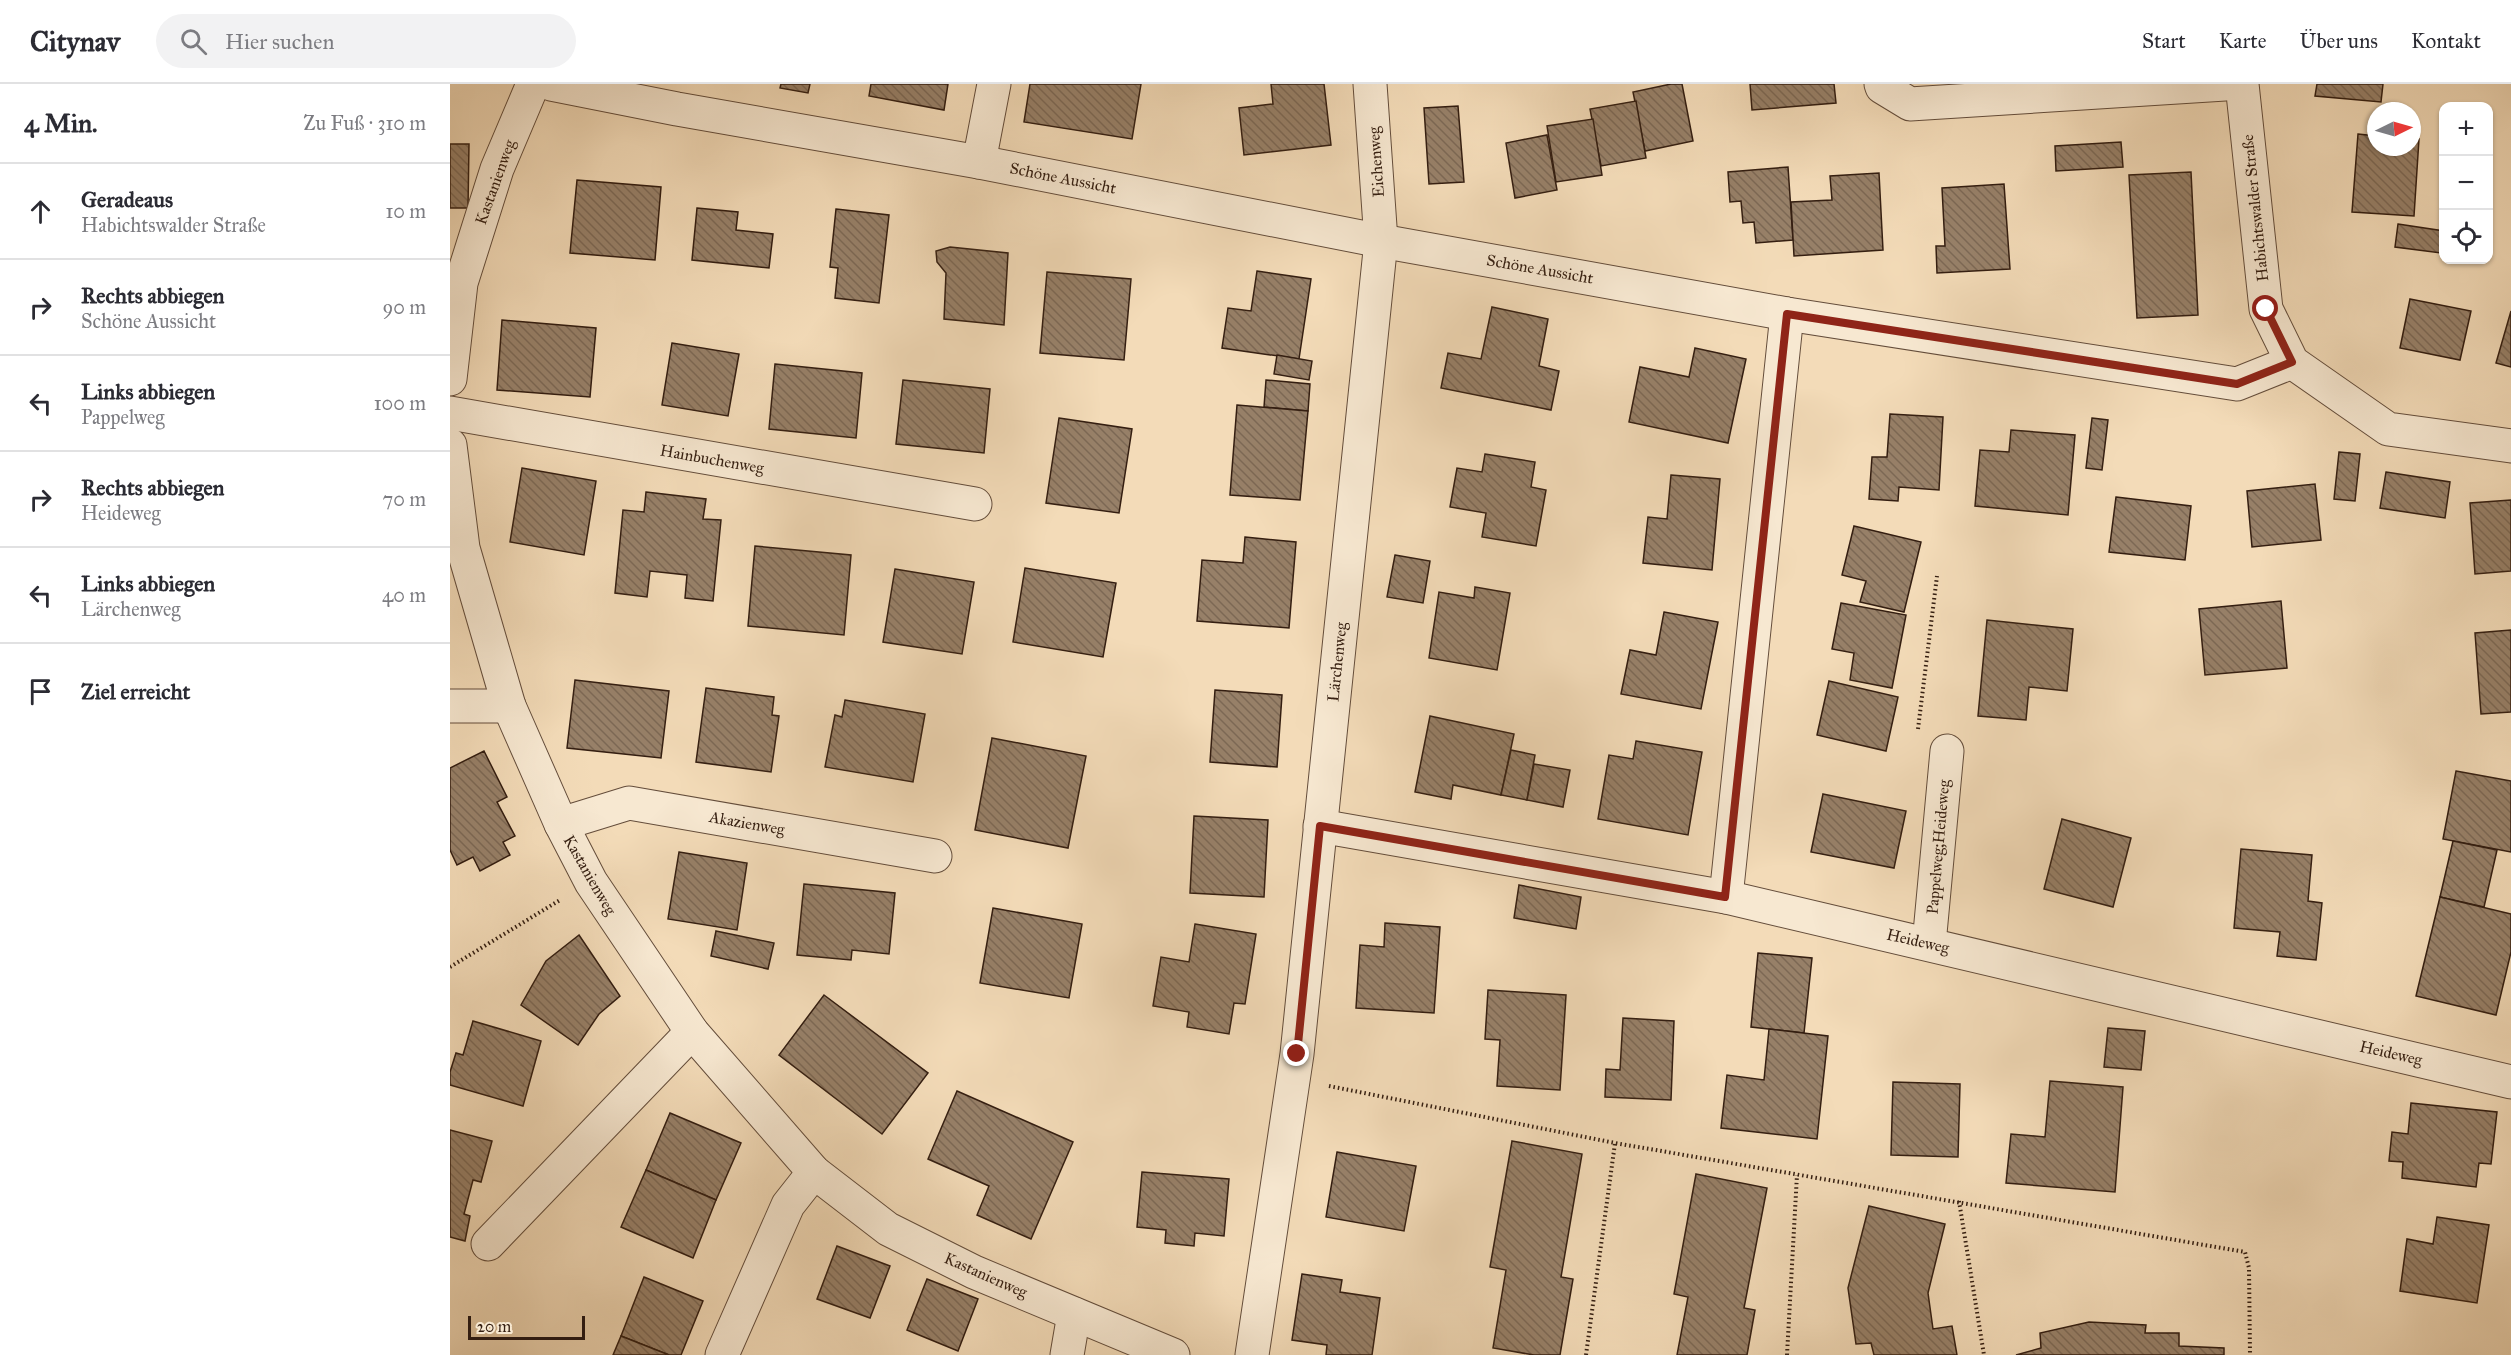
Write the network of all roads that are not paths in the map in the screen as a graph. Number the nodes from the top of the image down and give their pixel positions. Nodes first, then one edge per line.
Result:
1 (533, 84) edge
2 (551, 84) edge
3 (994, 84) edge
4 (1370, 84) edge
5 (1881, 84) edge
6 (2225, 84) edge
7 (2242, 84) edge
8 (681, 97) edge
9 (979, 162) junction
10 (1381, 241) junction
11 (455, 282) edge
12 (1787, 314) junction
13 (2292, 362) junction
14 (450, 379) edge
15 (450, 413) edge
16 (450, 445) edge
17 (2511, 446) edge
18 (975, 504) dead end
19 (450, 706) edge
20 (508, 706) junction
21 (1947, 751) road end
22 (561, 824) junction
23 (1320, 826) junction
24 (936, 856) dead end
25 (1725, 897) junction
26 (1929, 944) junction
27 (692, 1032) junction
28 (2511, 1082) edge
29 (814, 1172) junction
30 (488, 1244) dead end
31 (1074, 1314) junction
32 (722, 1355) edge
33 (1067, 1355) edge
34 (1173, 1355) edge
35 (1252, 1355) edge

1 - 11 street, Kastanienweg
2 - 8 street, Schöne Aussicht
3 - 9 street
4 - 10 street, Eichenweg
5 - 6 street
7 - 13 street, Habichtswalder Straße
8 - 9 street, Schöne Aussicht
9 - 10 street, Schöne Aussicht
10 - 12 street, Schöne Aussicht
10 - 23 street, Lärchenweg
11 - 14 street, Kastanienweg
12 - 13 street, Schöne Aussicht
12 - 25 street
13 - 17 street
15 - 18 street, Hainbuchenweg
16 - 20 street, Kastanienweg
19 - 20 street
20 - 22 street, Kastanienweg
21 - 26 street, Pappelweg;Heideweg
22 - 24 street, Akazienweg
22 - 27 street, Kastanienweg
23 - 25 street, Heideweg
23 - 35 street, Lärchenweg
25 - 26 street, Heideweg
26 - 28 street, Heideweg
27 - 29 street, Kastanienweg
27 - 30 street
29 - 31 street, Kastanienweg
29 - 32 street
31 - 33 street
31 - 34 street, Kastanienweg

